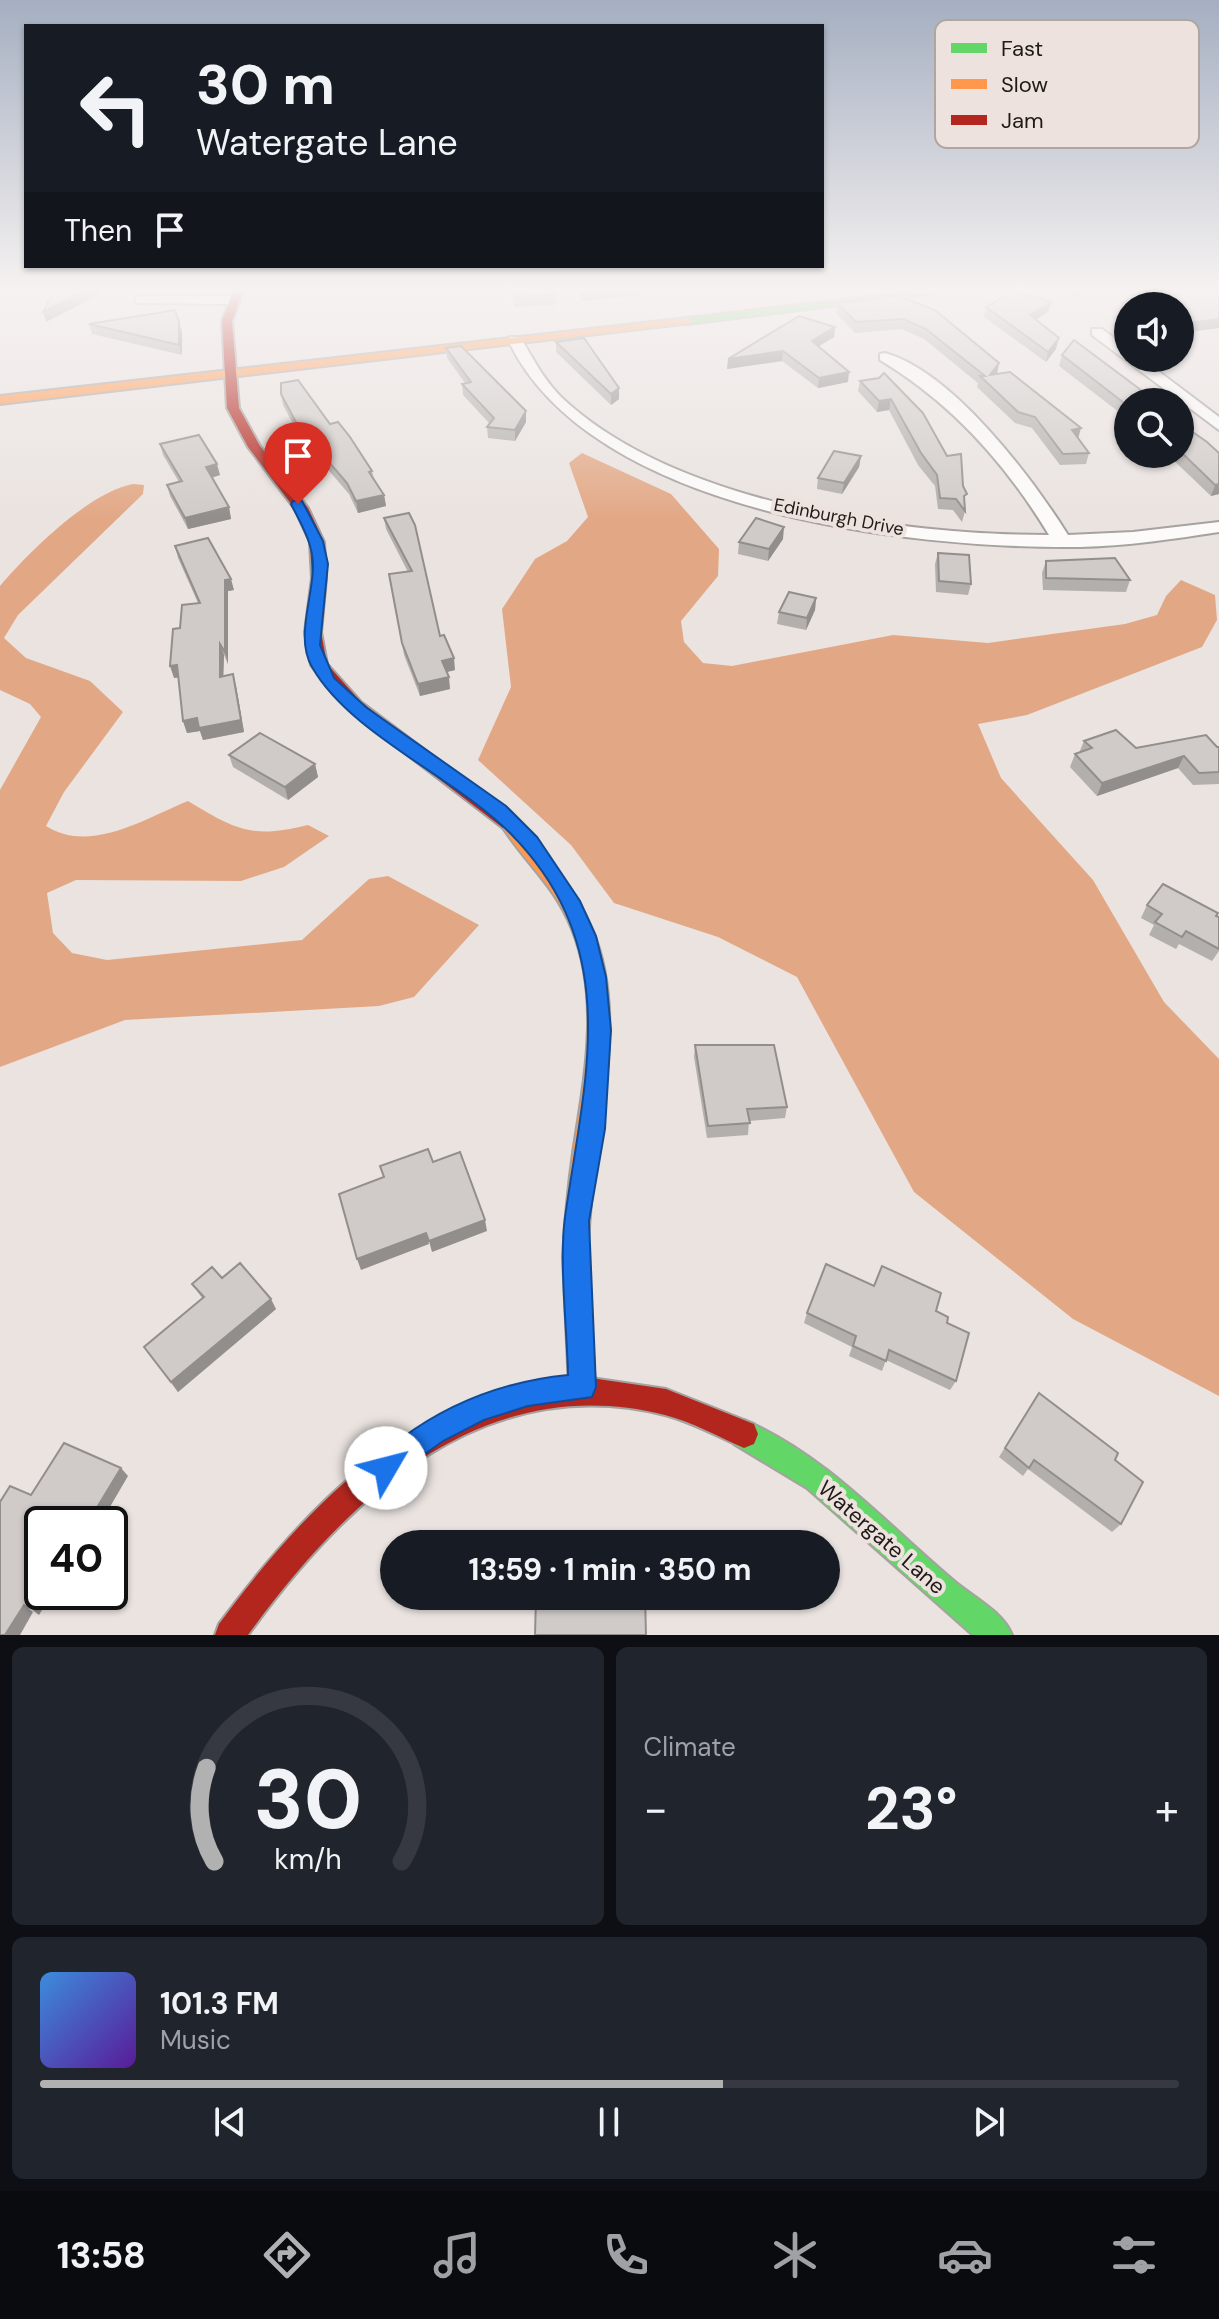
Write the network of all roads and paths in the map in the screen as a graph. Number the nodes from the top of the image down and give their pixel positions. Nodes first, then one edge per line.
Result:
1 (230, 365) edge
2 (302, 365) edge
3 (528, 365) edge
4 (898, 365) edge
5 (1151, 372) edge
6 (229, 374) junction
7 (0, 400) edge
8 (1219, 425) edge
9 (1219, 527) edge
10 (1062, 541) junction
11 (582, 1387) junction
12 (230, 1635) edge
13 (997, 1635) edge

1 - 6 street
2 - 6 street
3 - 10 street, Edinburgh Drive
4 - 10 street
5 - 8 street
6 - 7 street
6 - 11 street
9 - 10 street, Edinburgh Drive
11 - 12 street, Watergate Lane
11 - 13 street, Watergate Lane

